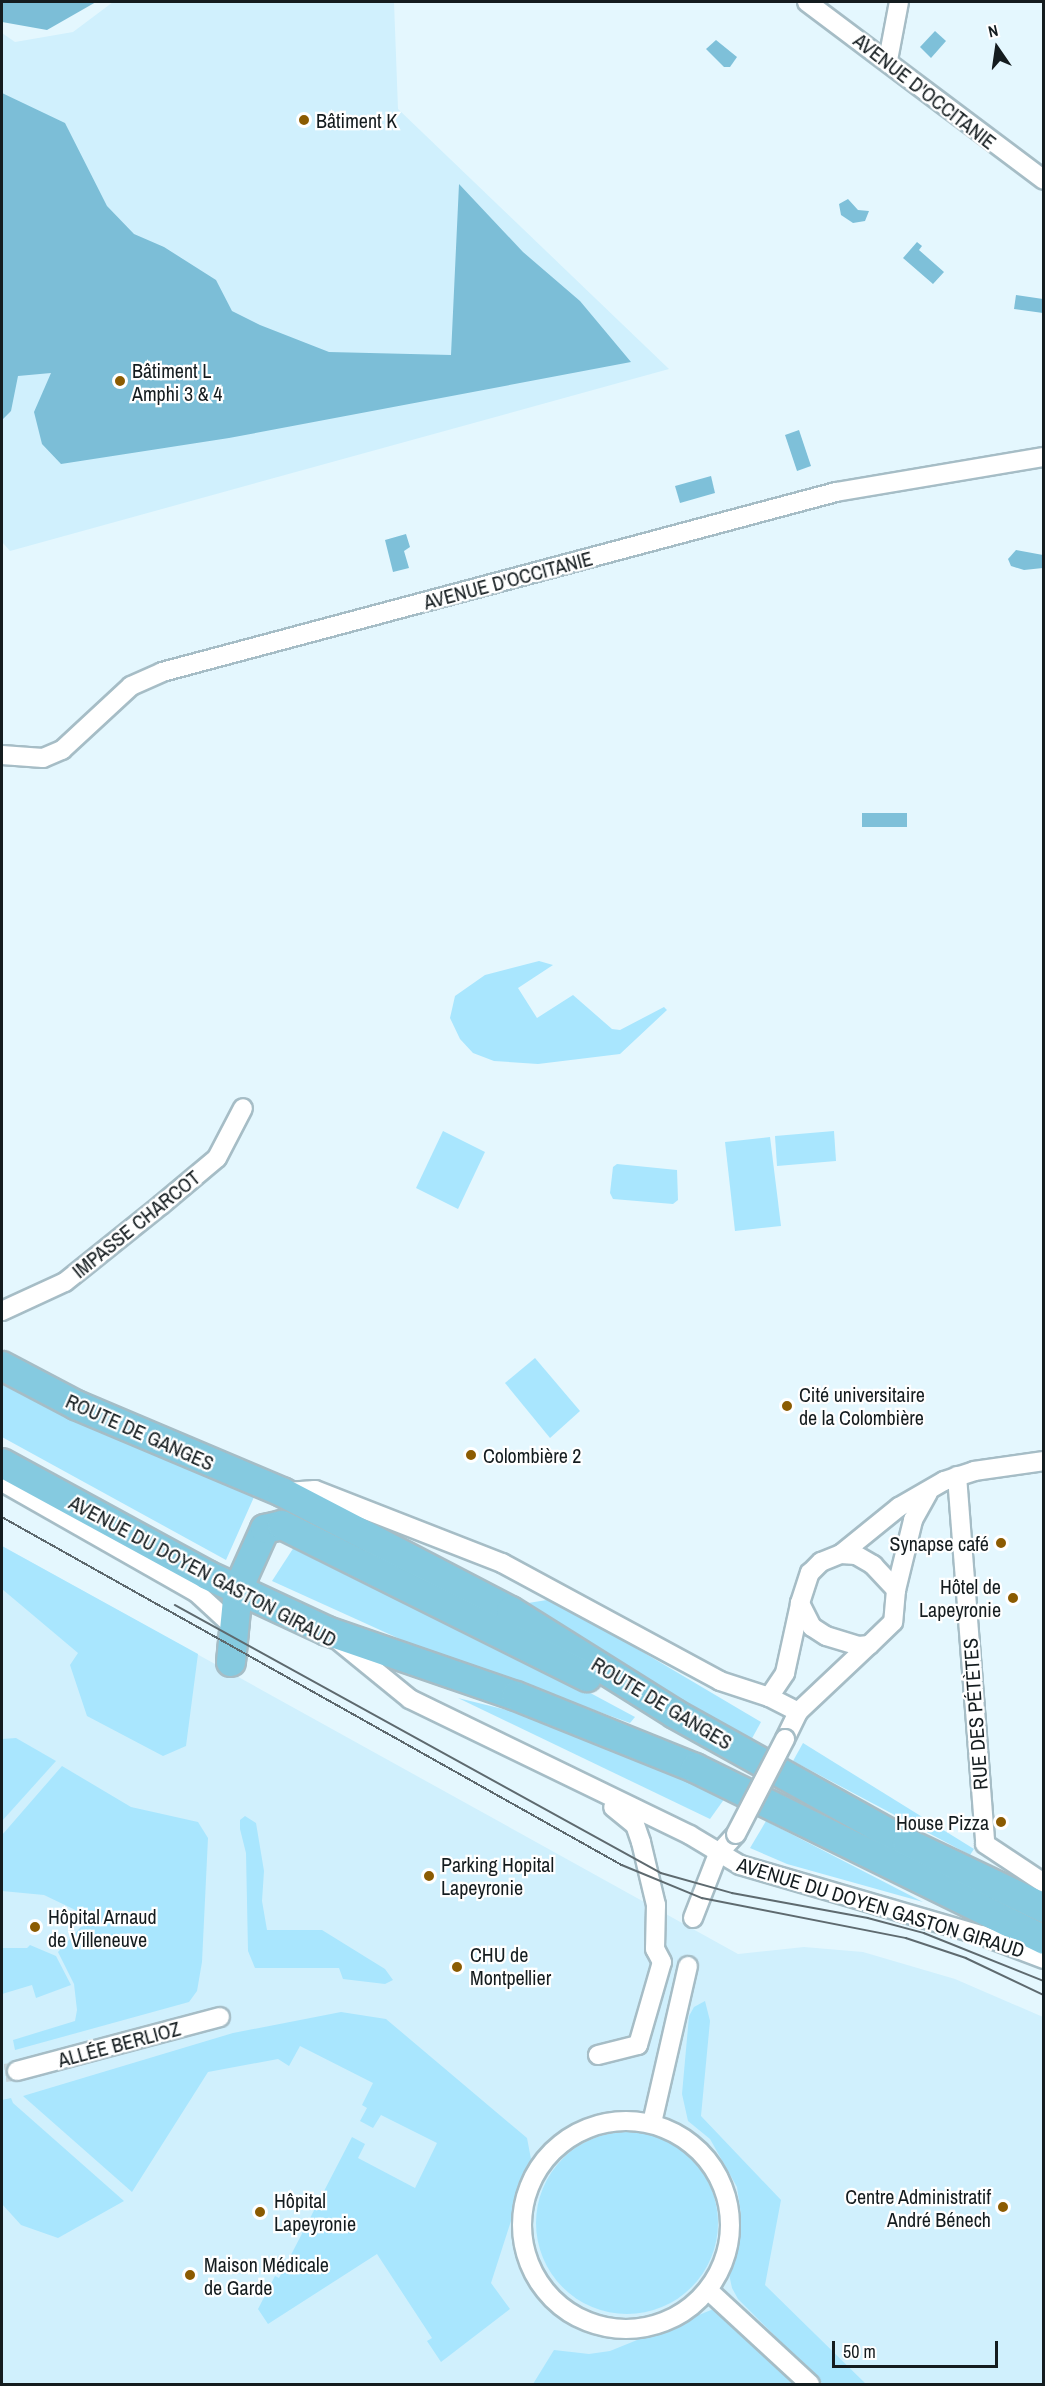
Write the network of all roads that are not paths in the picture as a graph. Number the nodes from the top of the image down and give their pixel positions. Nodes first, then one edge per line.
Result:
1 (807, 2) edge
2 (899, 2) edge
3 (888, 60) junction
4 (1044, 180) edge
5 (1044, 457) edge
6 (2, 755) edge
7 (243, 1108) dead end
8 (2, 1311) edge
9 (2, 1366) edge
10 (1044, 1461) edge
11 (2, 1463) edge
12 (957, 1476) junction
13 (2, 1482) edge
14 (930, 1490) junction
15 (282, 1492) junction
16 (841, 1554) junction
17 (238, 1589) junction
18 (896, 1590) junction
19 (800, 1604) junction
20 (235, 1628) junction
21 (327, 1631) junction
22 (869, 1645) junction
23 (231, 1662) dead end
24 (769, 1697) junction
25 (798, 1712) junction
26 (675, 1714) junction
27 (589, 1787) junction
28 (718, 1854) junction
29 (1044, 1883) edge
30 (1044, 1908) edge
31 (693, 1918) dead end
32 (1044, 1940) edge
33 (1044, 1959) edge
34 (688, 1966) dead end
35 (220, 2017) dead end
36 (598, 2055) dead end
37 (8, 2073) tunnel mouth
38 (652, 2123) junction
39 (708, 2290) junction
40 (810, 2385) edge

1 - 3 street, AVENUE D'OCCITANIE
2 - 3 street
3 - 4 street, AVENUE D'OCCITANIE
5 - 6 street, AVENUE D'OCCITANIE
7 - 8 street, IMPASSE CHARCOT
9 - 15 main road, ROUTE DE GANGES
10 - 12 street
11 - 17 main road, AVENUE DU DOYEN GASTON GIRAUD
12 - 14 street
12 - 29 street, RUE DES PÉTÈTES
13 - 20 street, AVENUE DU DOYEN GASTON GIRAUD
14 - 16 street
14 - 18 street
15 - 24 street, ROUTE DE GANGES
15 - 26 main road, ROUTE DE GANGES
16 - 18 street
16 - 19 street
17 - 20 main road
17 - 21 main road, AVENUE DU DOYEN GASTON GIRAUD
17 - 26 main road
18 - 22 street
19 - 22 street
19 - 24 street
20 - 23 main road
21 - 27 street, AVENUE DU DOYEN GASTON GIRAUD
21 - 32 main road, ROUTE DE GANGES
22 - 25 street
24 - 25 street, ROUTE DE GANGES
25 - 28 street, bridge
26 - 30 main road, ROUTE DE GANGES
27 - 28 street, AVENUE DU DOYEN GASTON GIRAUD
27 - 36 street, AVENUE DU DOYEN GASTON GIRAUD
28 - 31 street, AVENUE DU DOYEN GASTON GIRAUD
28 - 33 street, AVENUE DU DOYEN GASTON GIRAUD
34 - 38 street
35 - 37 street, ALLÉE BERLIOZ
38 - 39 street
38 - 39 street
39 - 40 street

